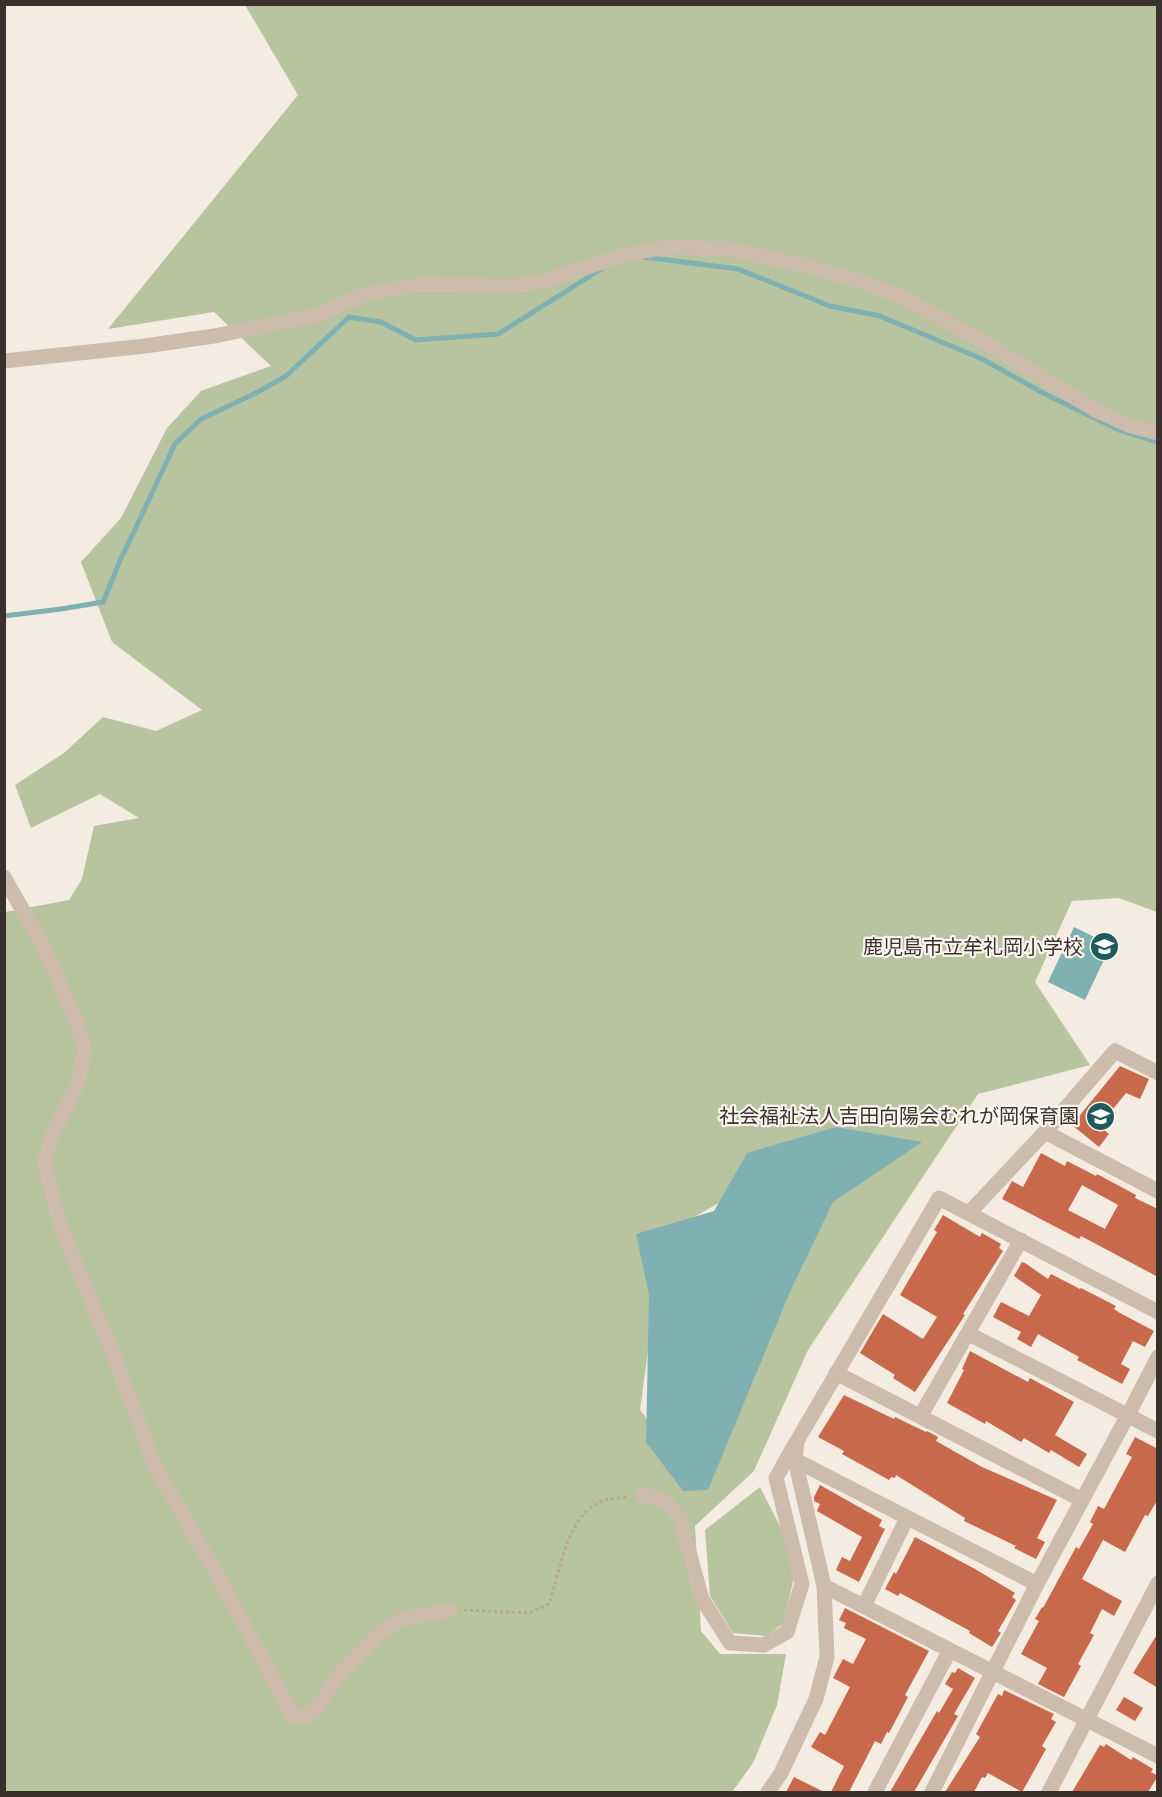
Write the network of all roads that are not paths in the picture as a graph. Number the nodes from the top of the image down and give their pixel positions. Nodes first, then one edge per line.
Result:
1 (4, 361) edge
2 (1158, 433) edge
3 (4, 877) edge
4 (1158, 1073) edge
5 (1045, 1132) junction
6 (1158, 1191) edge
7 (969, 1213) junction
8 (1021, 1240) junction
9 (1158, 1312) edge
10 (969, 1334) junction
11 (1158, 1357) edge
12 (836, 1372) junction
13 (921, 1415) junction
14 (1128, 1415) junction
15 (1158, 1431) edge
16 (797, 1441) junction
17 (795, 1460) junction
18 (642, 1495) road end
19 (1082, 1500) junction
20 (907, 1518) junction
21 (1158, 1583) edge
22 (1037, 1584) junction
23 (824, 1586) junction
24 (864, 1606) junction
25 (450, 1610) road end
26 (950, 1650) junction
27 (993, 1672) junction
28 (1087, 1720) junction
29 (1158, 1756) edge
30 (768, 1792) edge
31 (875, 1792) edge
32 (932, 1792) edge
33 (1049, 1792) edge

1 - 2 street
3 - 25 street
4 - 5 street
5 - 6 street
5 - 7 street
7 - 8 street
7 - 12 street
8 - 9 street
8 - 10 street
10 - 13 street
10 - 14 street
11 - 14 street
12 - 13 street
12 - 16 street
13 - 19 street
14 - 15 street
14 - 19 street
16 - 17 street
16 - 18 street
17 - 20 street
17 - 23 street
19 - 22 street
20 - 22 street
20 - 24 street
21 - 28 street
22 - 27 street
23 - 24 street
23 - 30 street
24 - 26 street
26 - 27 street
26 - 31 street
27 - 28 street
27 - 32 street
28 - 29 street
28 - 33 street

